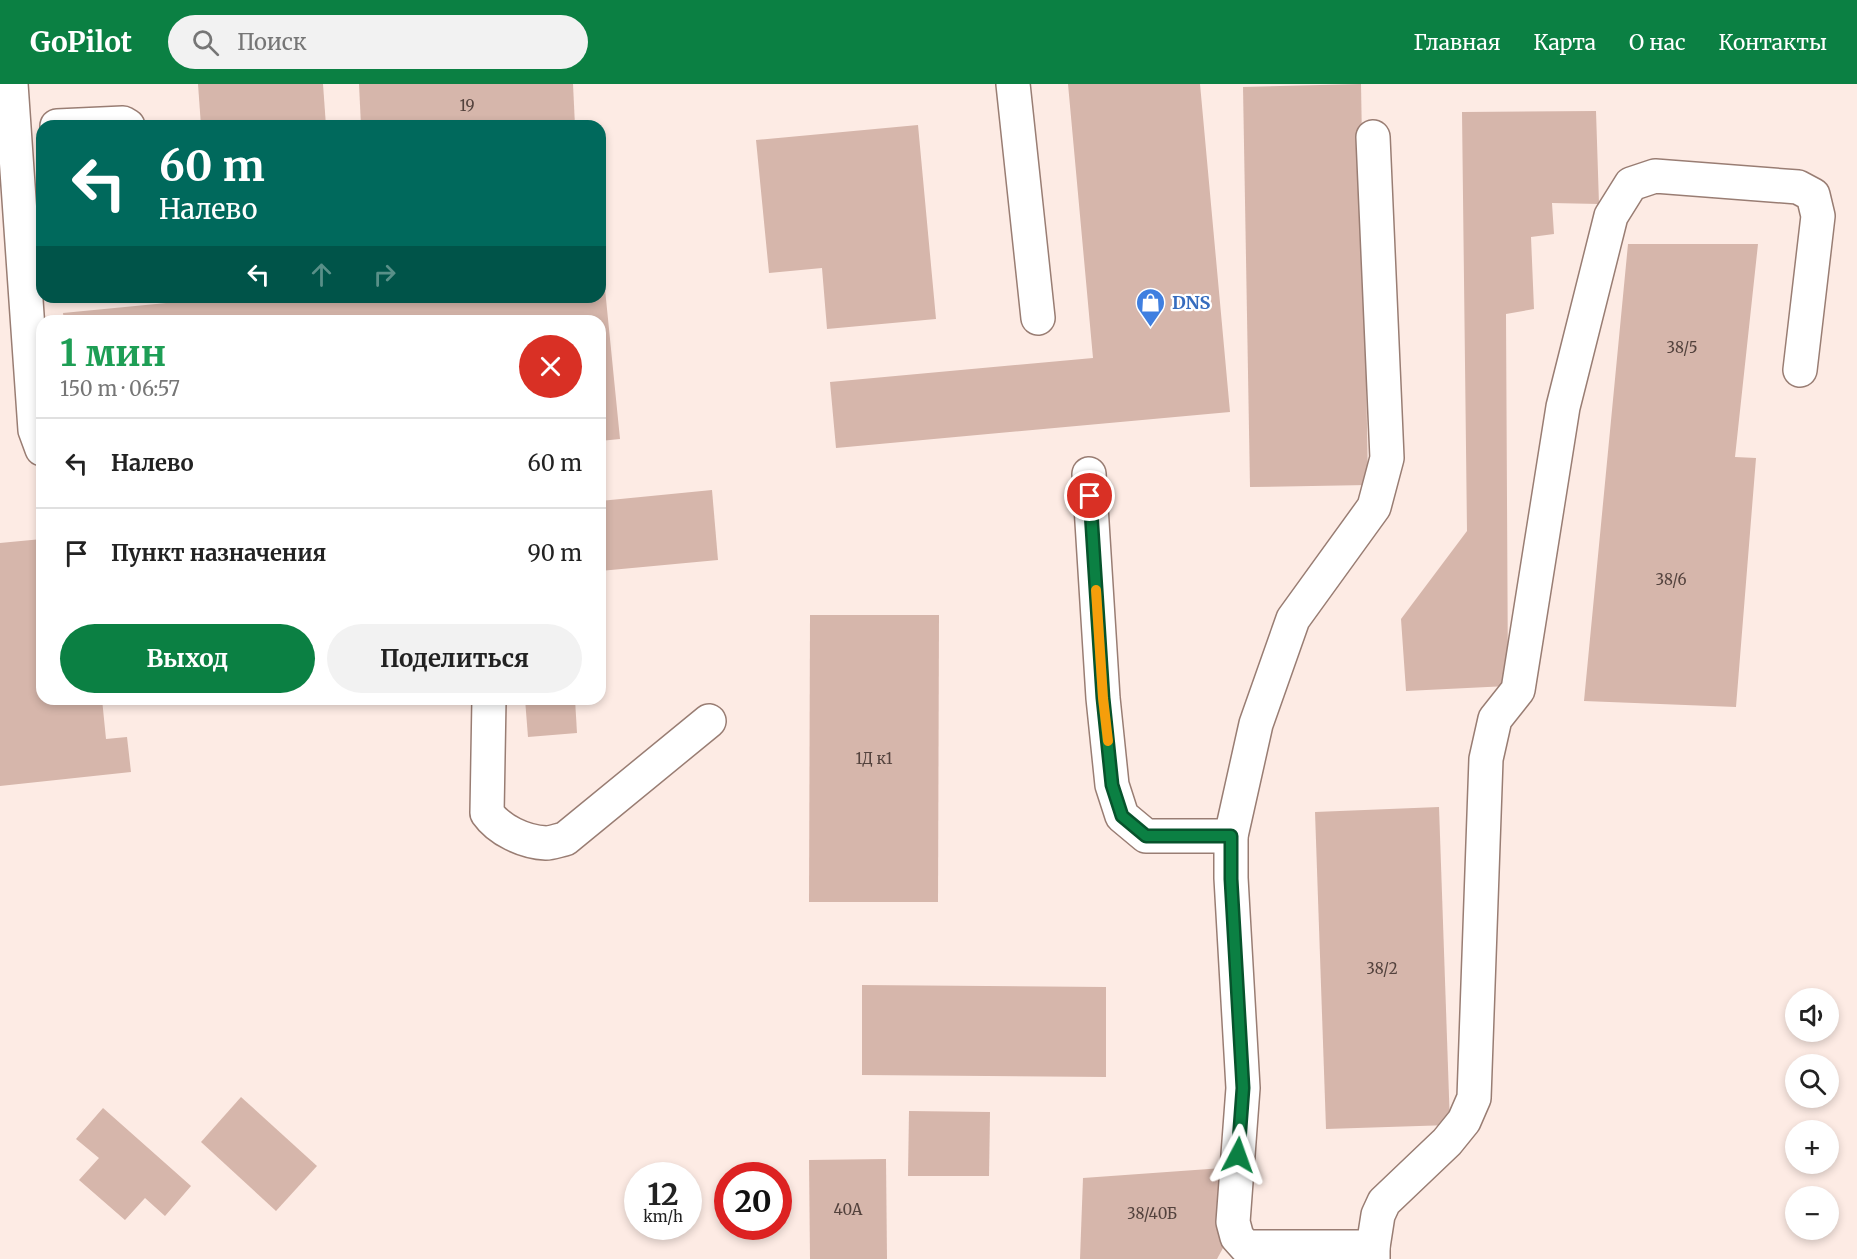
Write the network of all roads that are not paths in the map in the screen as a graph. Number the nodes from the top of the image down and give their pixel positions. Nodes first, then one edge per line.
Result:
1 (11, 84) edge
2 (1014, 84) edge
3 (28, 127) edge
4 (1373, 137) dead end
5 (1038, 318) dead end
6 (1800, 370) dead end
7 (36, 433) edge
8 (1089, 474) dead end
9 (489, 705) edge
10 (709, 721) dead end
11 (1231, 836) junction
12 (1373, 1253) edge

1 - 3 lane
2 - 5 lane
3 - 7 lane
4 - 11 lane
6 - 12 lane
8 - 11 lane
9 - 10 lane
11 - 12 lane

